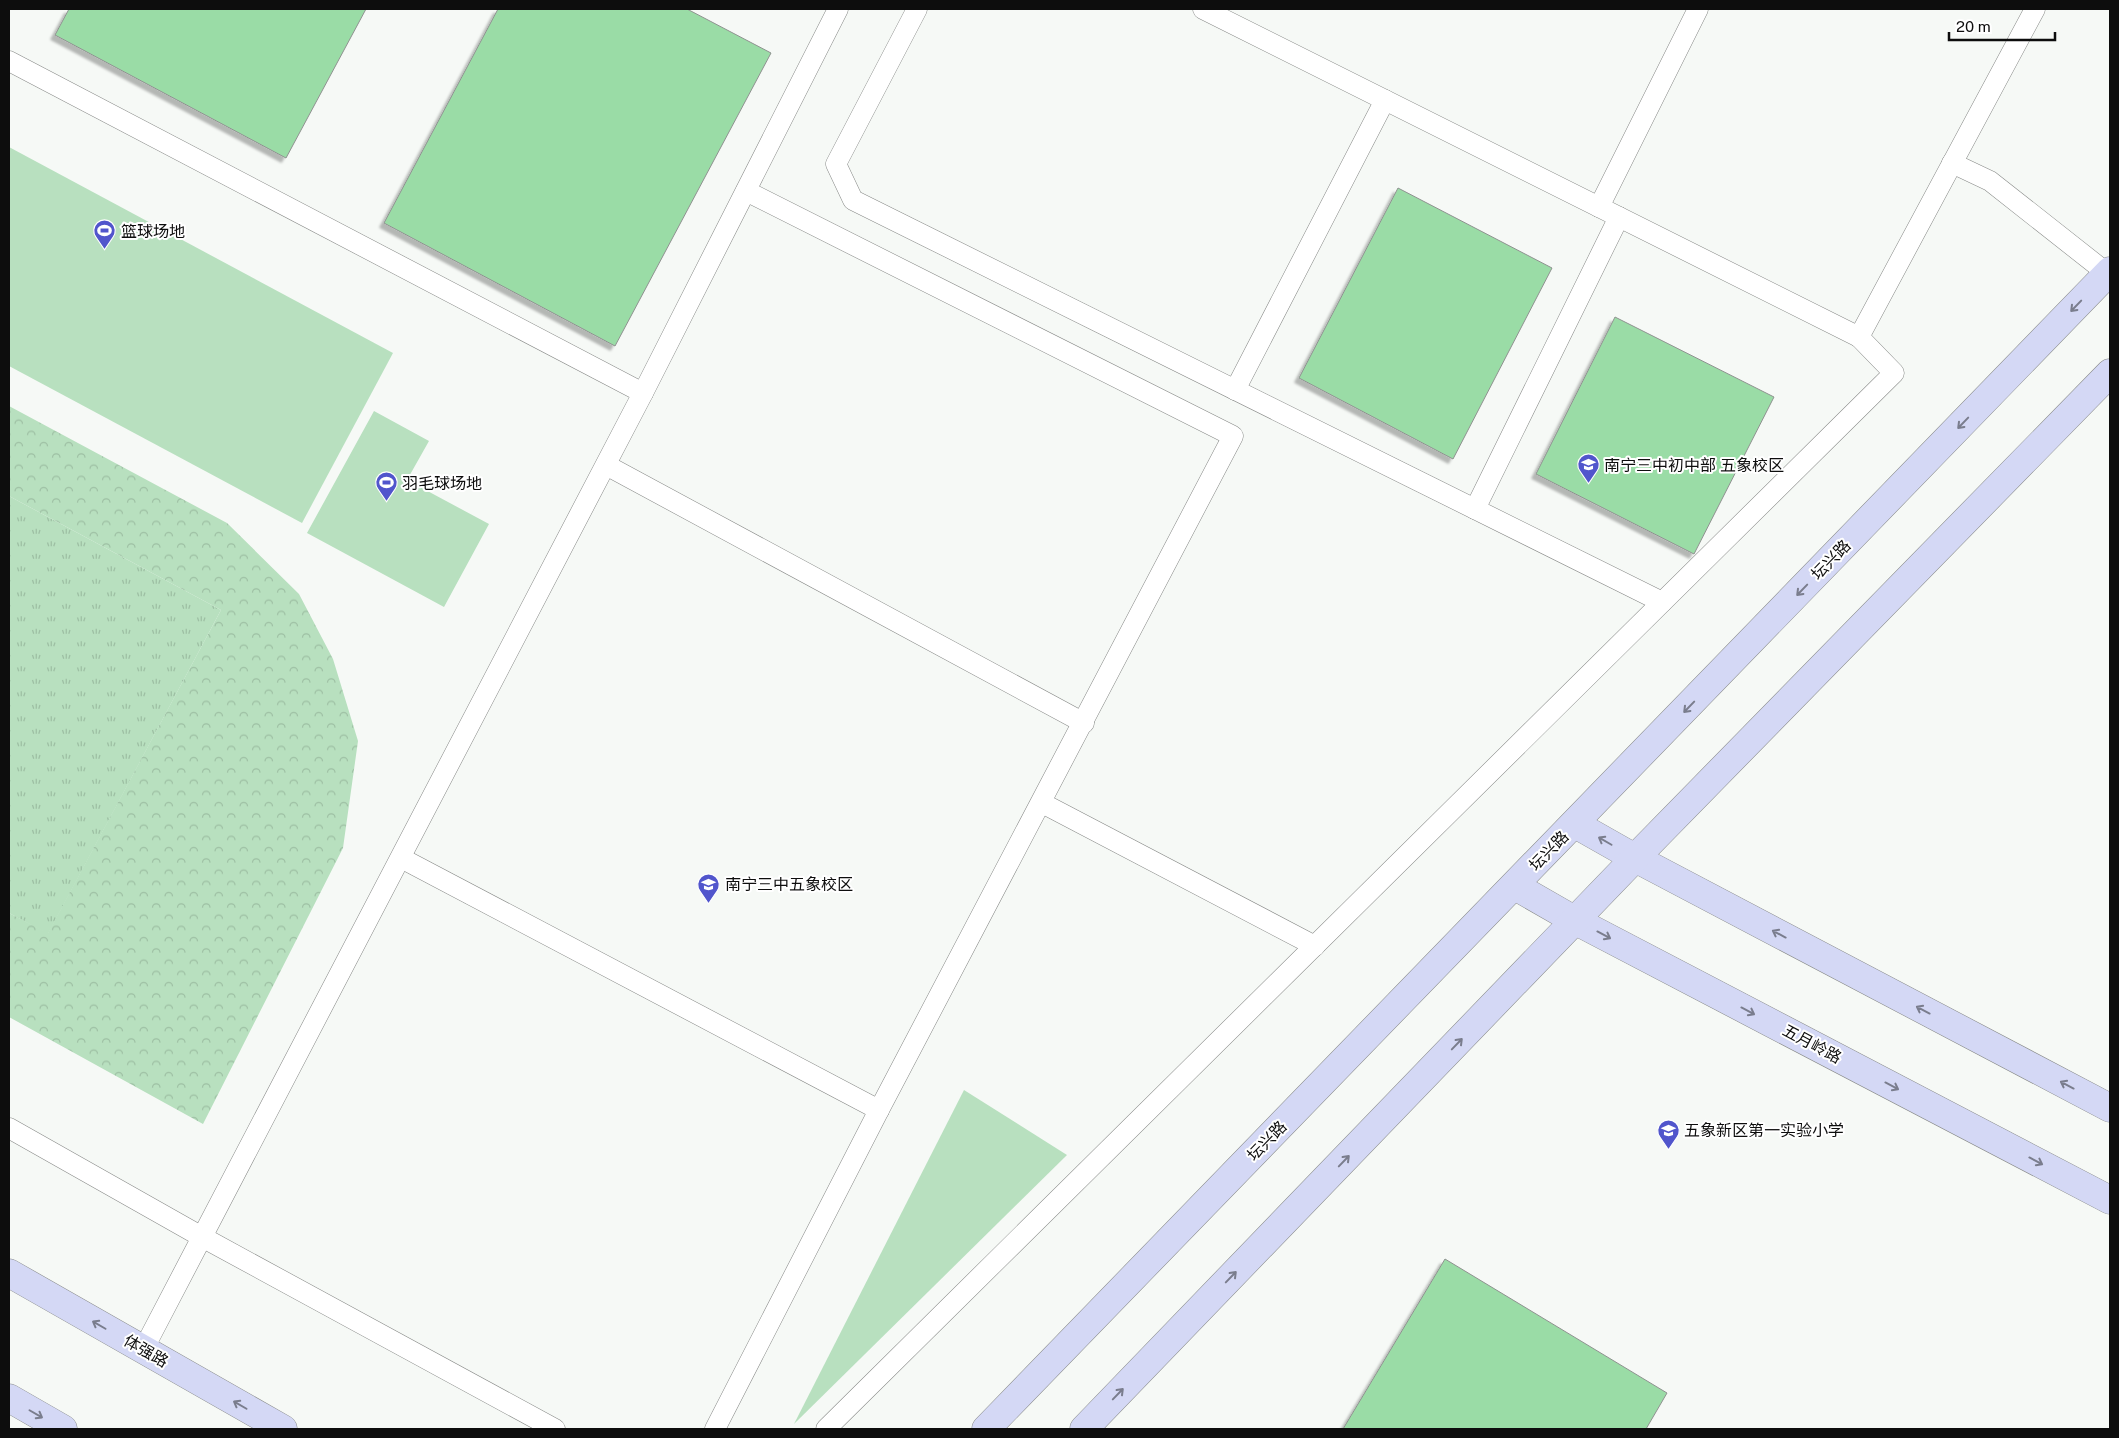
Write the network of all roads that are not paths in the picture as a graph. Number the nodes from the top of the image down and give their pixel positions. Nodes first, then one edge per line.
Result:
1 (838, 9) edge
2 (917, 9) edge
3 (1203, 9) edge
4 (1698, 9) edge
5 (2035, 9) edge
6 (9, 61) edge
7 (1385, 100) junction
8 (1952, 163) junction
9 (746, 191) junction
10 (1599, 207) junction
11 (1619, 217) junction
12 (2109, 273) edge
13 (1859, 337) junction
14 (2110, 373) edge
15 (1235, 390) junction
16 (643, 393) junction
17 (606, 465) junction
18 (1475, 509) junction
19 (1662, 602) junction
20 (1084, 723) junction
21 (1042, 803) junction
22 (1575, 824) junction
23 (401, 858) junction
24 (1635, 858) junction
25 (1515, 886) junction
26 (1576, 921) junction
27 (1315, 946) junction
28 (2110, 1108) edge
29 (879, 1110) junction
30 (9, 1128) edge
31 (2110, 1200) edge
32 (202, 1237) junction
33 (9, 1273) edge
34 (144, 1350) junction
35 (9, 1398) edge
36 (63, 1429) edge
37 (283, 1429) edge
38 (555, 1429) edge
39 (714, 1429) edge
40 (826, 1429) edge
41 (986, 1429) edge
42 (1084, 1429) edge

1 - 9 lane
2 - 15 lane
3 - 7 lane
4 - 10 lane
5 - 8 lane
6 - 16 lane
7 - 10 lane
7 - 15 lane
8 - 12 lane
8 - 13 lane
9 - 16 lane
9 - 20 lane
10 - 11 lane
11 - 13 lane
11 - 18 lane
12 -> 22 street, 坛兴路
13 - 19 lane
14 - 24 street
15 - 18 lane
16 - 17 lane
17 - 20 lane
17 - 23 lane
18 - 19 lane
19 - 27 lane
20 - 21 lane
21 - 27 lane
21 - 29 lane
24 -> 22 street
22 - 25 street, 坛兴路
23 - 29 lane
23 - 32 lane
24 - 26 street
28 -> 24 street
25 - 26 street, 五月岭路
25 - 41 street, 坛兴路
26 -> 31 street, 五月岭路
42 -> 26 street
27 - 40 lane
29 - 39 lane
30 - 32 lane
32 - 34 lane
32 - 38 lane
34 -> 33 street, 体强路
37 -> 34 street, 体强路
35 -> 36 street

